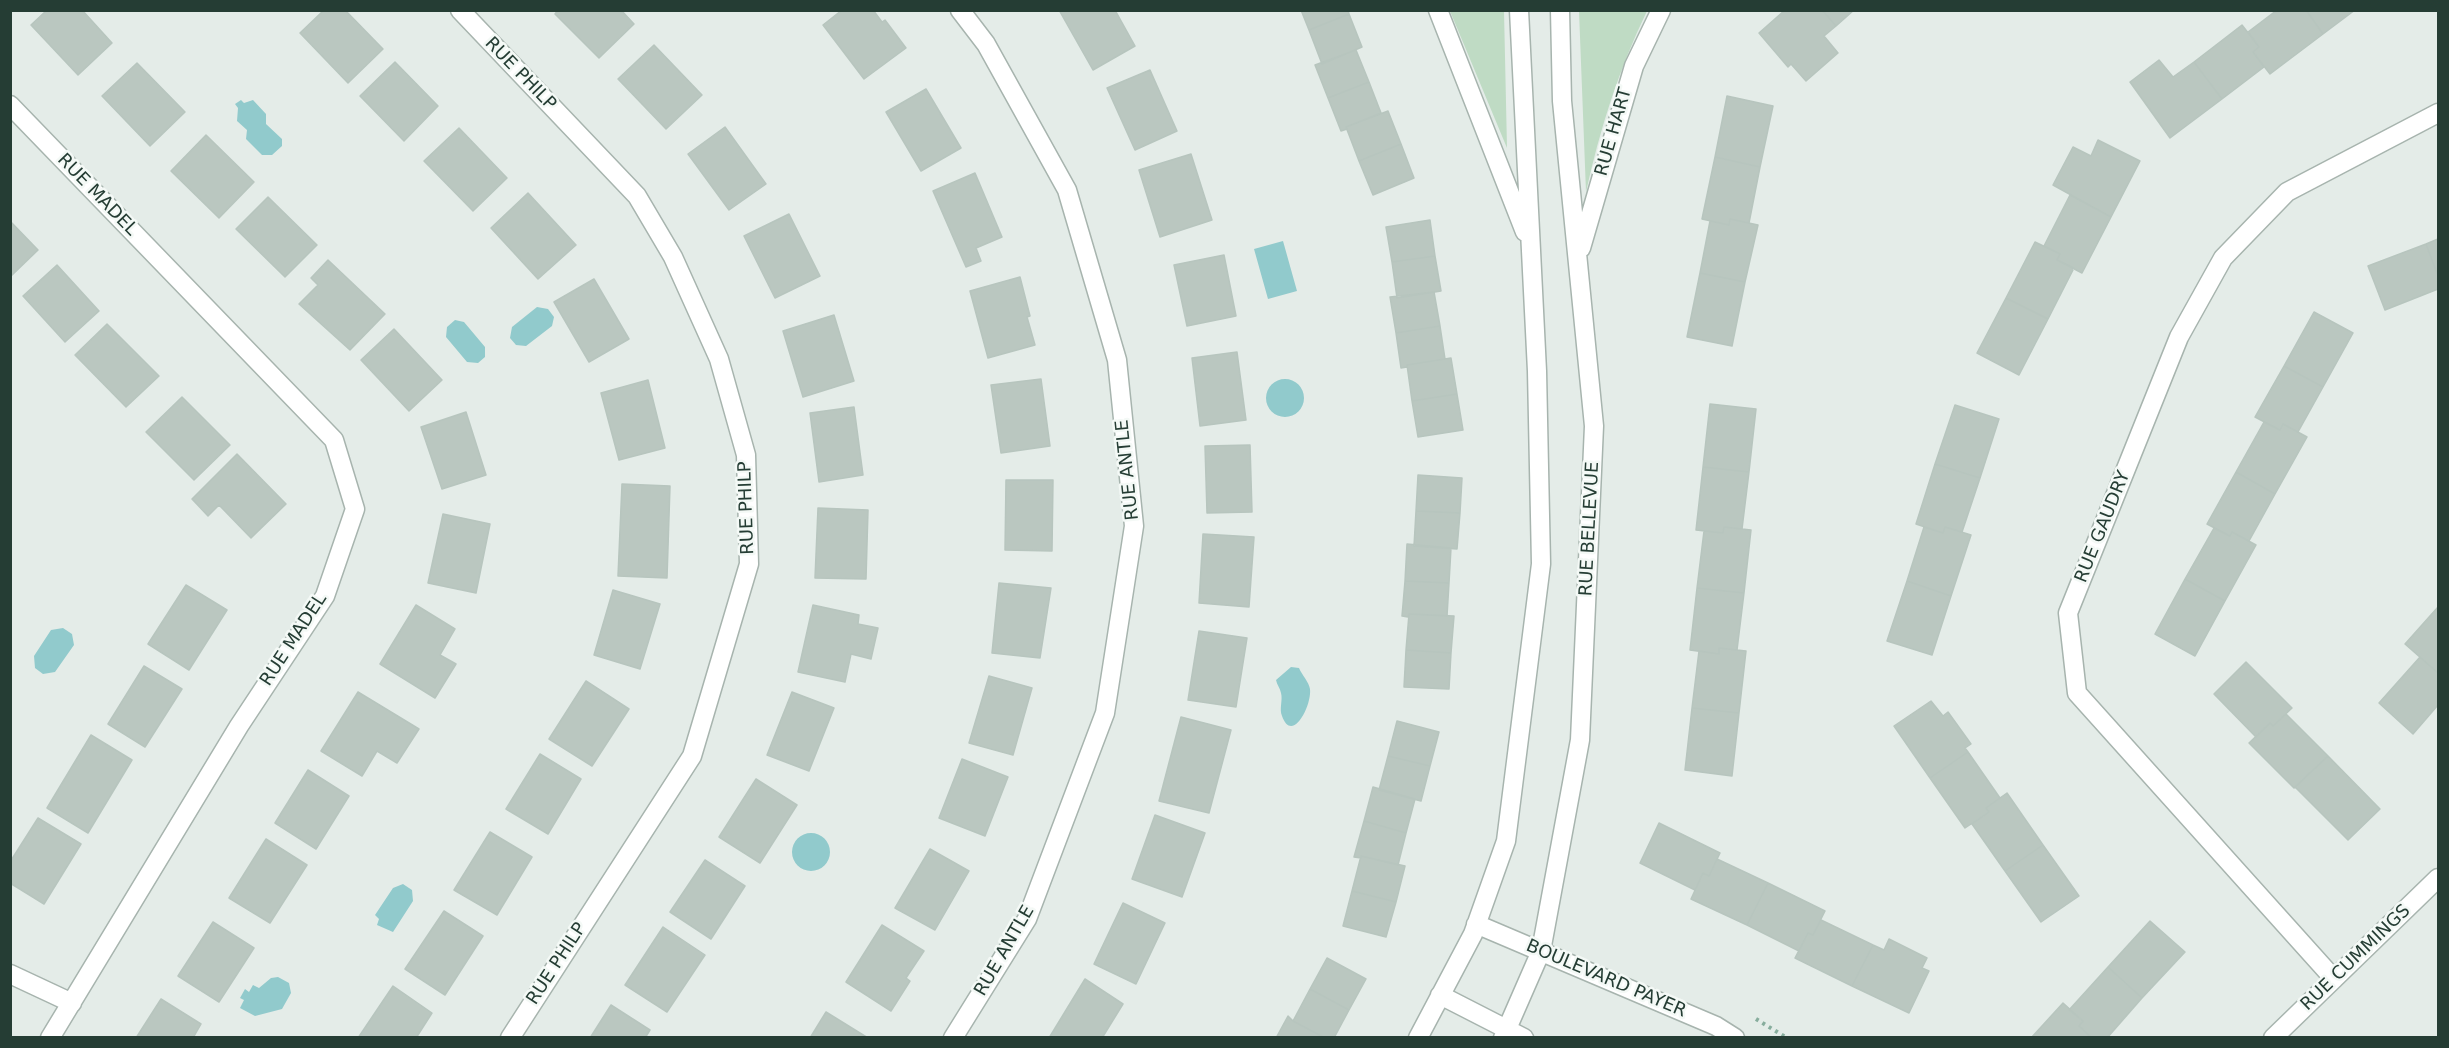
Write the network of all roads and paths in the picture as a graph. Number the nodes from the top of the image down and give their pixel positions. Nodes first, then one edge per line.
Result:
1 (460, 10) edge
2 (960, 10) edge
3 (1438, 10) edge
4 (1520, 10) edge
5 (1560, 10) edge
6 (1661, 10) edge
7 (10, 105) edge
8 (2439, 113) edge
9 (1530, 247) junction
10 (1578, 258) junction
11 (2439, 878) edge
12 (1476, 924) junction
13 (1541, 951) junction
14 (10, 974) edge
15 (2334, 979) junction
16 (1440, 995) junction
17 (72, 1003) junction
18 (1512, 1035) edge
19 (50, 1038) edge
20 (510, 1038) edge
21 (953, 1038) edge
22 (1418, 1038) edge
23 (1735, 1038) edge
24 (2273, 1038) edge

1 - 20 street, RUE PHILP
2 - 21 street, RUE ANTLE
3 - 9 street
4 - 9 street
5 - 10 street, RUE BELLEVUE
6 - 10 street, RUE HART
7 - 17 street, RUE MADEL
8 - 15 street, RUE GAUDRY
9 - 12 street
10 - 13 street, RUE BELLEVUE
11 - 15 street, RUE CUMMINGS
12 - 13 street, BOULEVARD PAYER
12 - 16 street
13 - 18 street, RUE BELLEVUE
13 - 23 street, BOULEVARD PAYER
14 - 17 street
15 - 24 street, RUE CUMMINGS
16 - 18 street
16 - 22 street
17 - 19 street, RUE MADEL

